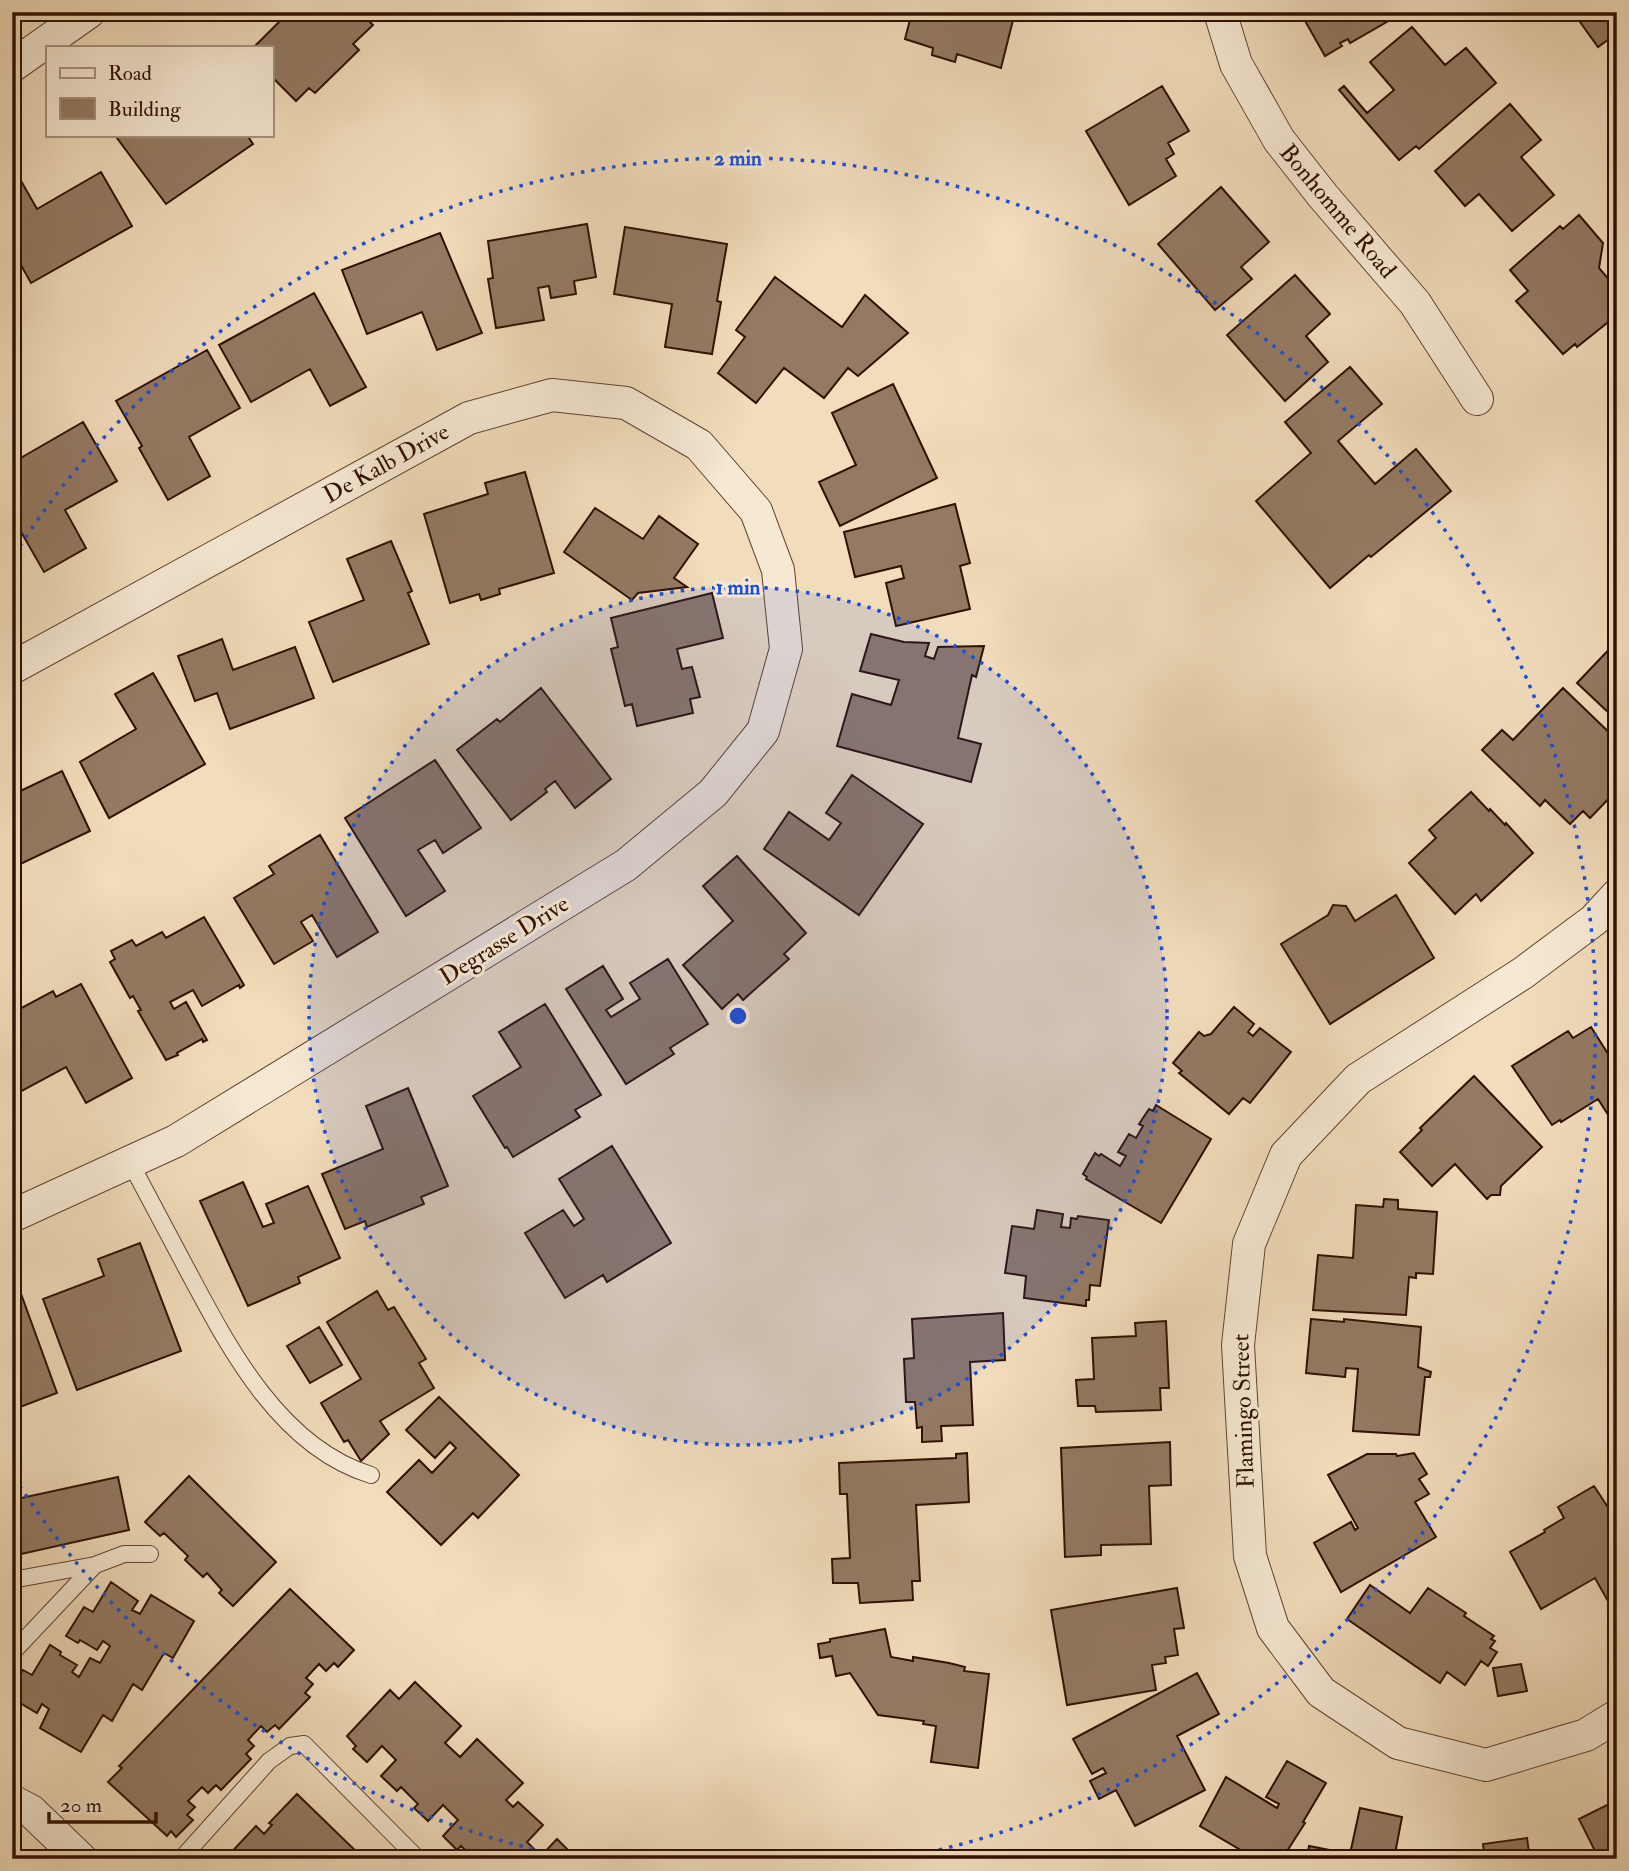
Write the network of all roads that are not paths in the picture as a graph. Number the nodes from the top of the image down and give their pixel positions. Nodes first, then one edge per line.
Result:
1 (89, 12) edge
2 (1220, 12) edge
3 (12, 66) edge
4 (1477, 399) dead end
5 (756, 511) joint
6 (12, 668) edge
7 (1617, 895) edge
8 (130, 1162) junction
9 (12, 1216) edge
10 (371, 1475) dead end
11 (150, 1554) dead end
12 (95, 1565) junction
13 (12, 1580) edge
14 (12, 1653) edge
15 (1617, 1716) edge
16 (12, 1801) edge
17 (81, 1859) edge
18 (181, 1859) edge
19 (418, 1859) edge

1 - 3 street
2 - 4 street, Bonhomme Road
5 - 6 street, De Kalb Drive
5 - 8 street, Degrasse Drive
7 - 15 street, Flamingo Street
8 - 9 street, Degrasse Drive
8 - 10 lane
11 - 12 lane
12 - 13 lane
12 - 14 lane
16 - 17 street
18 - 19 lane

